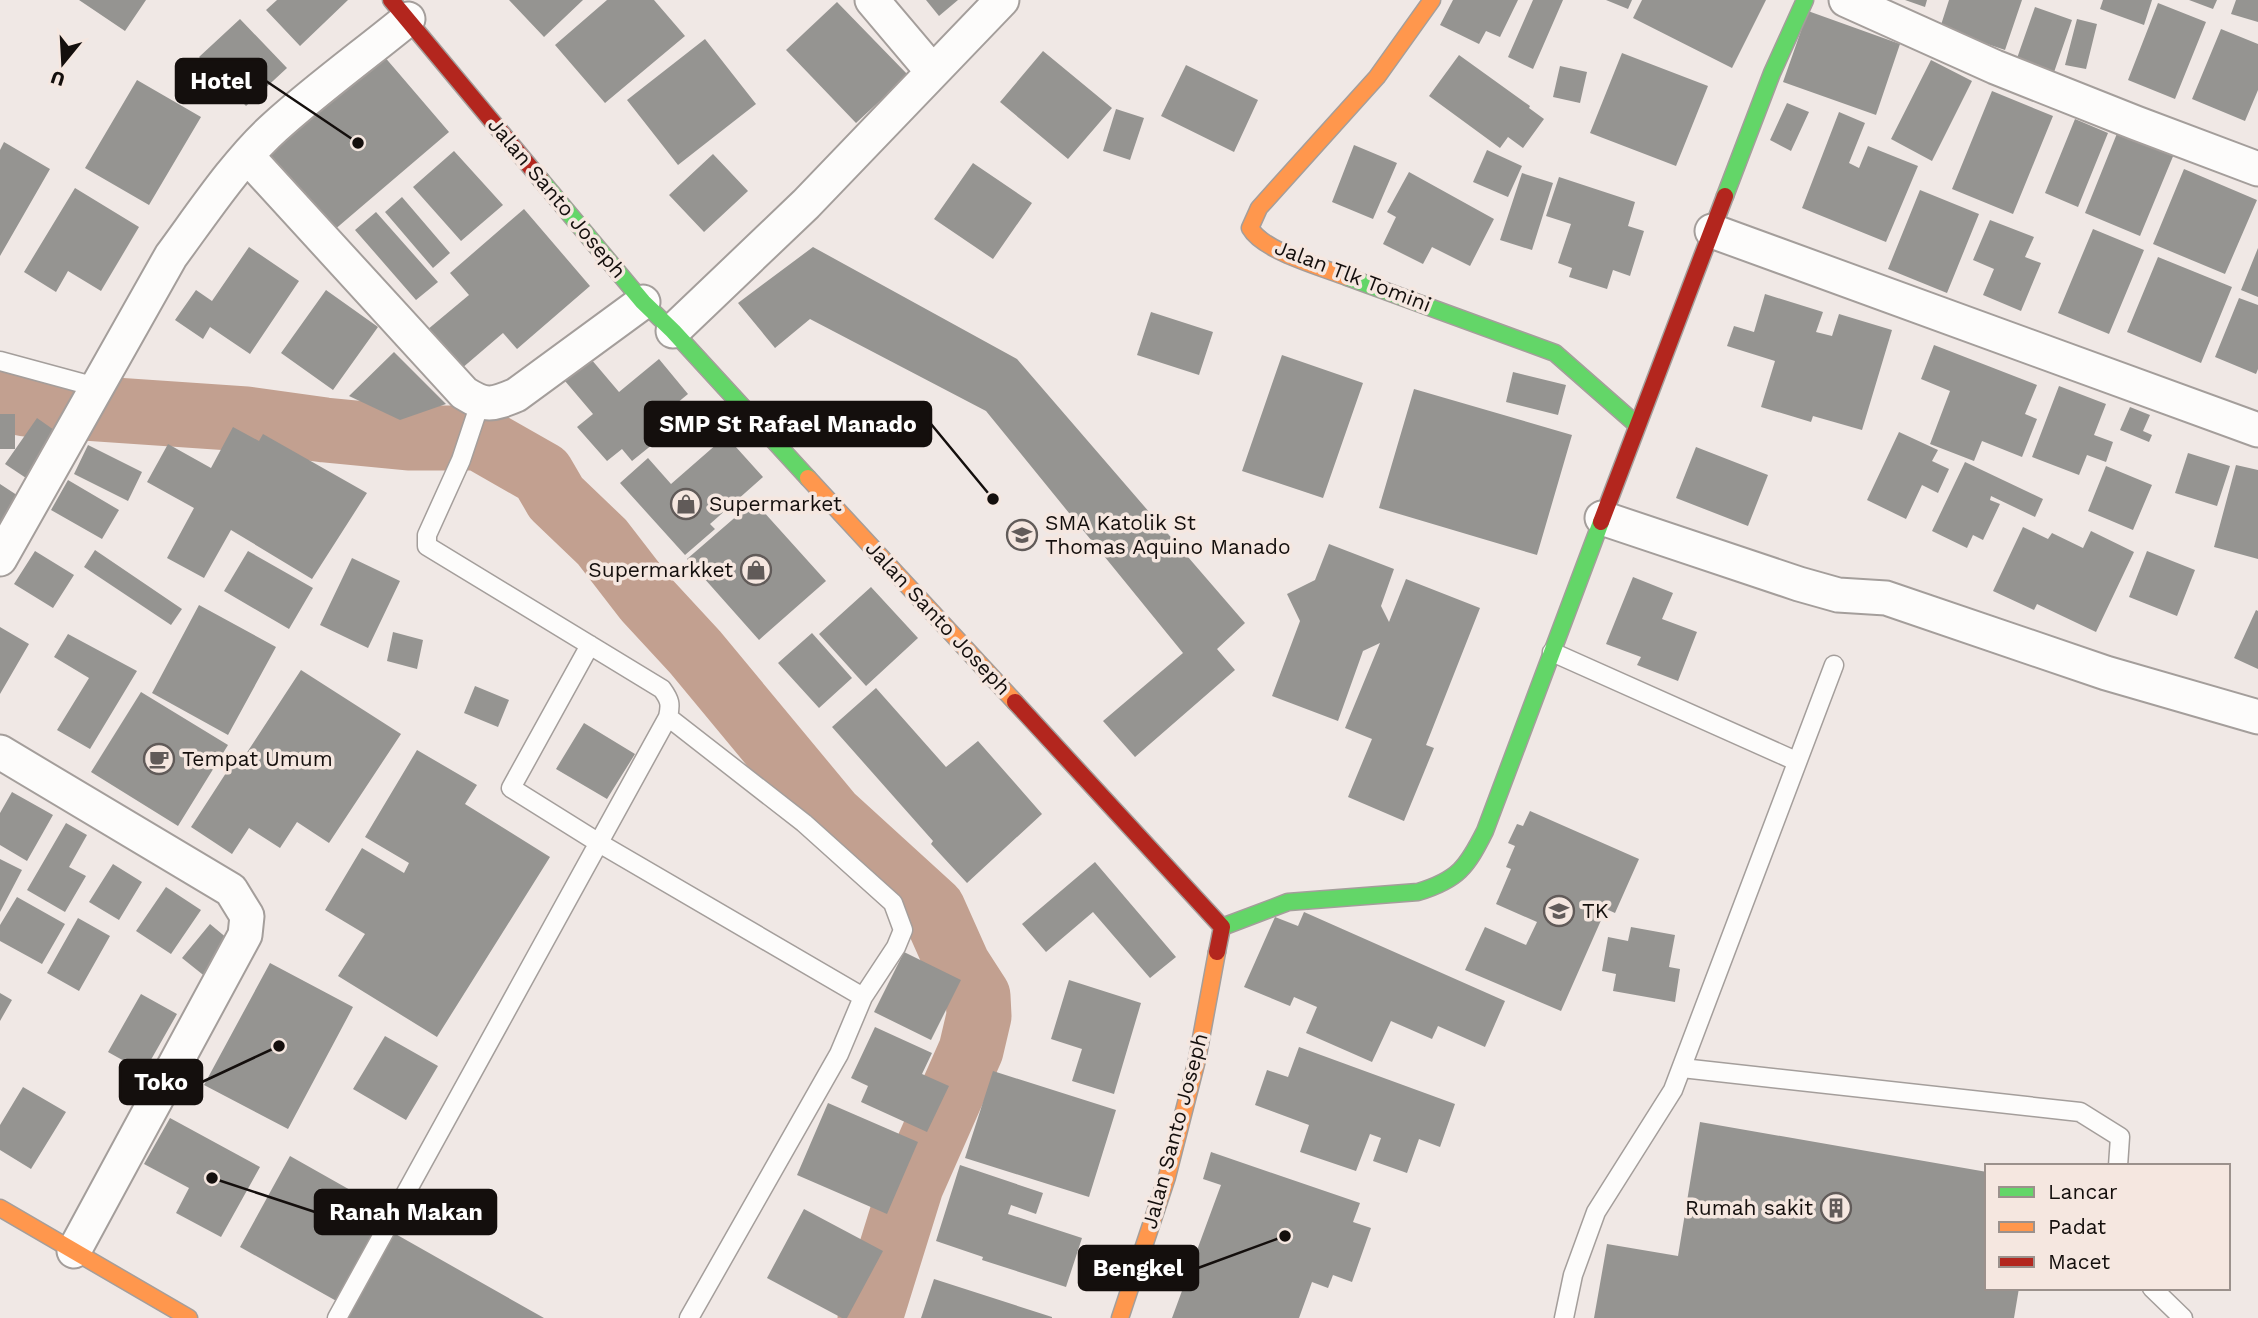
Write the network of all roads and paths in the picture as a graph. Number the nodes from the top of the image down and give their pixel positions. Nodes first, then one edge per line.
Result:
1 (873, 0) edge
2 (1002, 0) edge
3 (1432, 0) edge
4 (1805, 0) edge
5 (1846, 0) edge
6 (397, 5) edge
7 (932, 71) junction
8 (247, 156) junction
9 (2256, 164) edge
10 (1712, 231) junction
11 (643, 302) junction
12 (673, 331) junction
13 (0, 361) edge
14 (89, 400) junction
15 (479, 407) junction
16 (1637, 425) junction
17 (2258, 430) edge
18 (1602, 518) junction
19 (0, 559) edge
20 (590, 645) junction
21 (1552, 652) junction
22 (1834, 664) dead end
23 (668, 717) junction
24 (2258, 717) edge
25 (0, 752) edge
26 (1796, 761) junction
27 (599, 843) junction
28 (1222, 927) junction
29 (863, 997) junction
30 (1682, 1069) junction
31 (2118, 1164) edge
32 (0, 1208) edge
33 (74, 1251) junction
34 (2154, 1290) edge
35 (190, 1318) edge
36 (337, 1318) edge
37 (689, 1318) edge
38 (1120, 1318) edge
39 (1564, 1318) edge
40 (2183, 1318) edge

1 - 7 street
2 - 7 street
3 - 16 main road, Jalan Tlk Tomini
4 - 10 main road
5 - 9 street
6 - 8 street
6 - 11 main road, Jalan Santo Joseph
7 - 12 street
8 - 14 street
8 - 15 street
10 - 16 main road
10 - 17 street
11 - 12 main road, Jalan Santo Joseph
11 - 15 street
12 - 28 main road, Jalan Santo Joseph
13 - 14 lane
14 - 19 street
15 - 20 lane
16 - 18 main road
18 - 21 main road
18 - 24 street
20 - 23 lane
20 - 27 lane
21 - 26 lane
21 - 28 main road
22 - 26 lane
23 - 27 lane
23 - 29 lane
25 - 33 street
26 - 30 lane
27 - 29 lane
27 - 36 lane
28 - 38 main road, Jalan Santo Joseph
29 - 37 lane
30 - 31 lane
30 - 39 lane
32 - 33 main road
33 - 35 main road
34 - 40 lane

